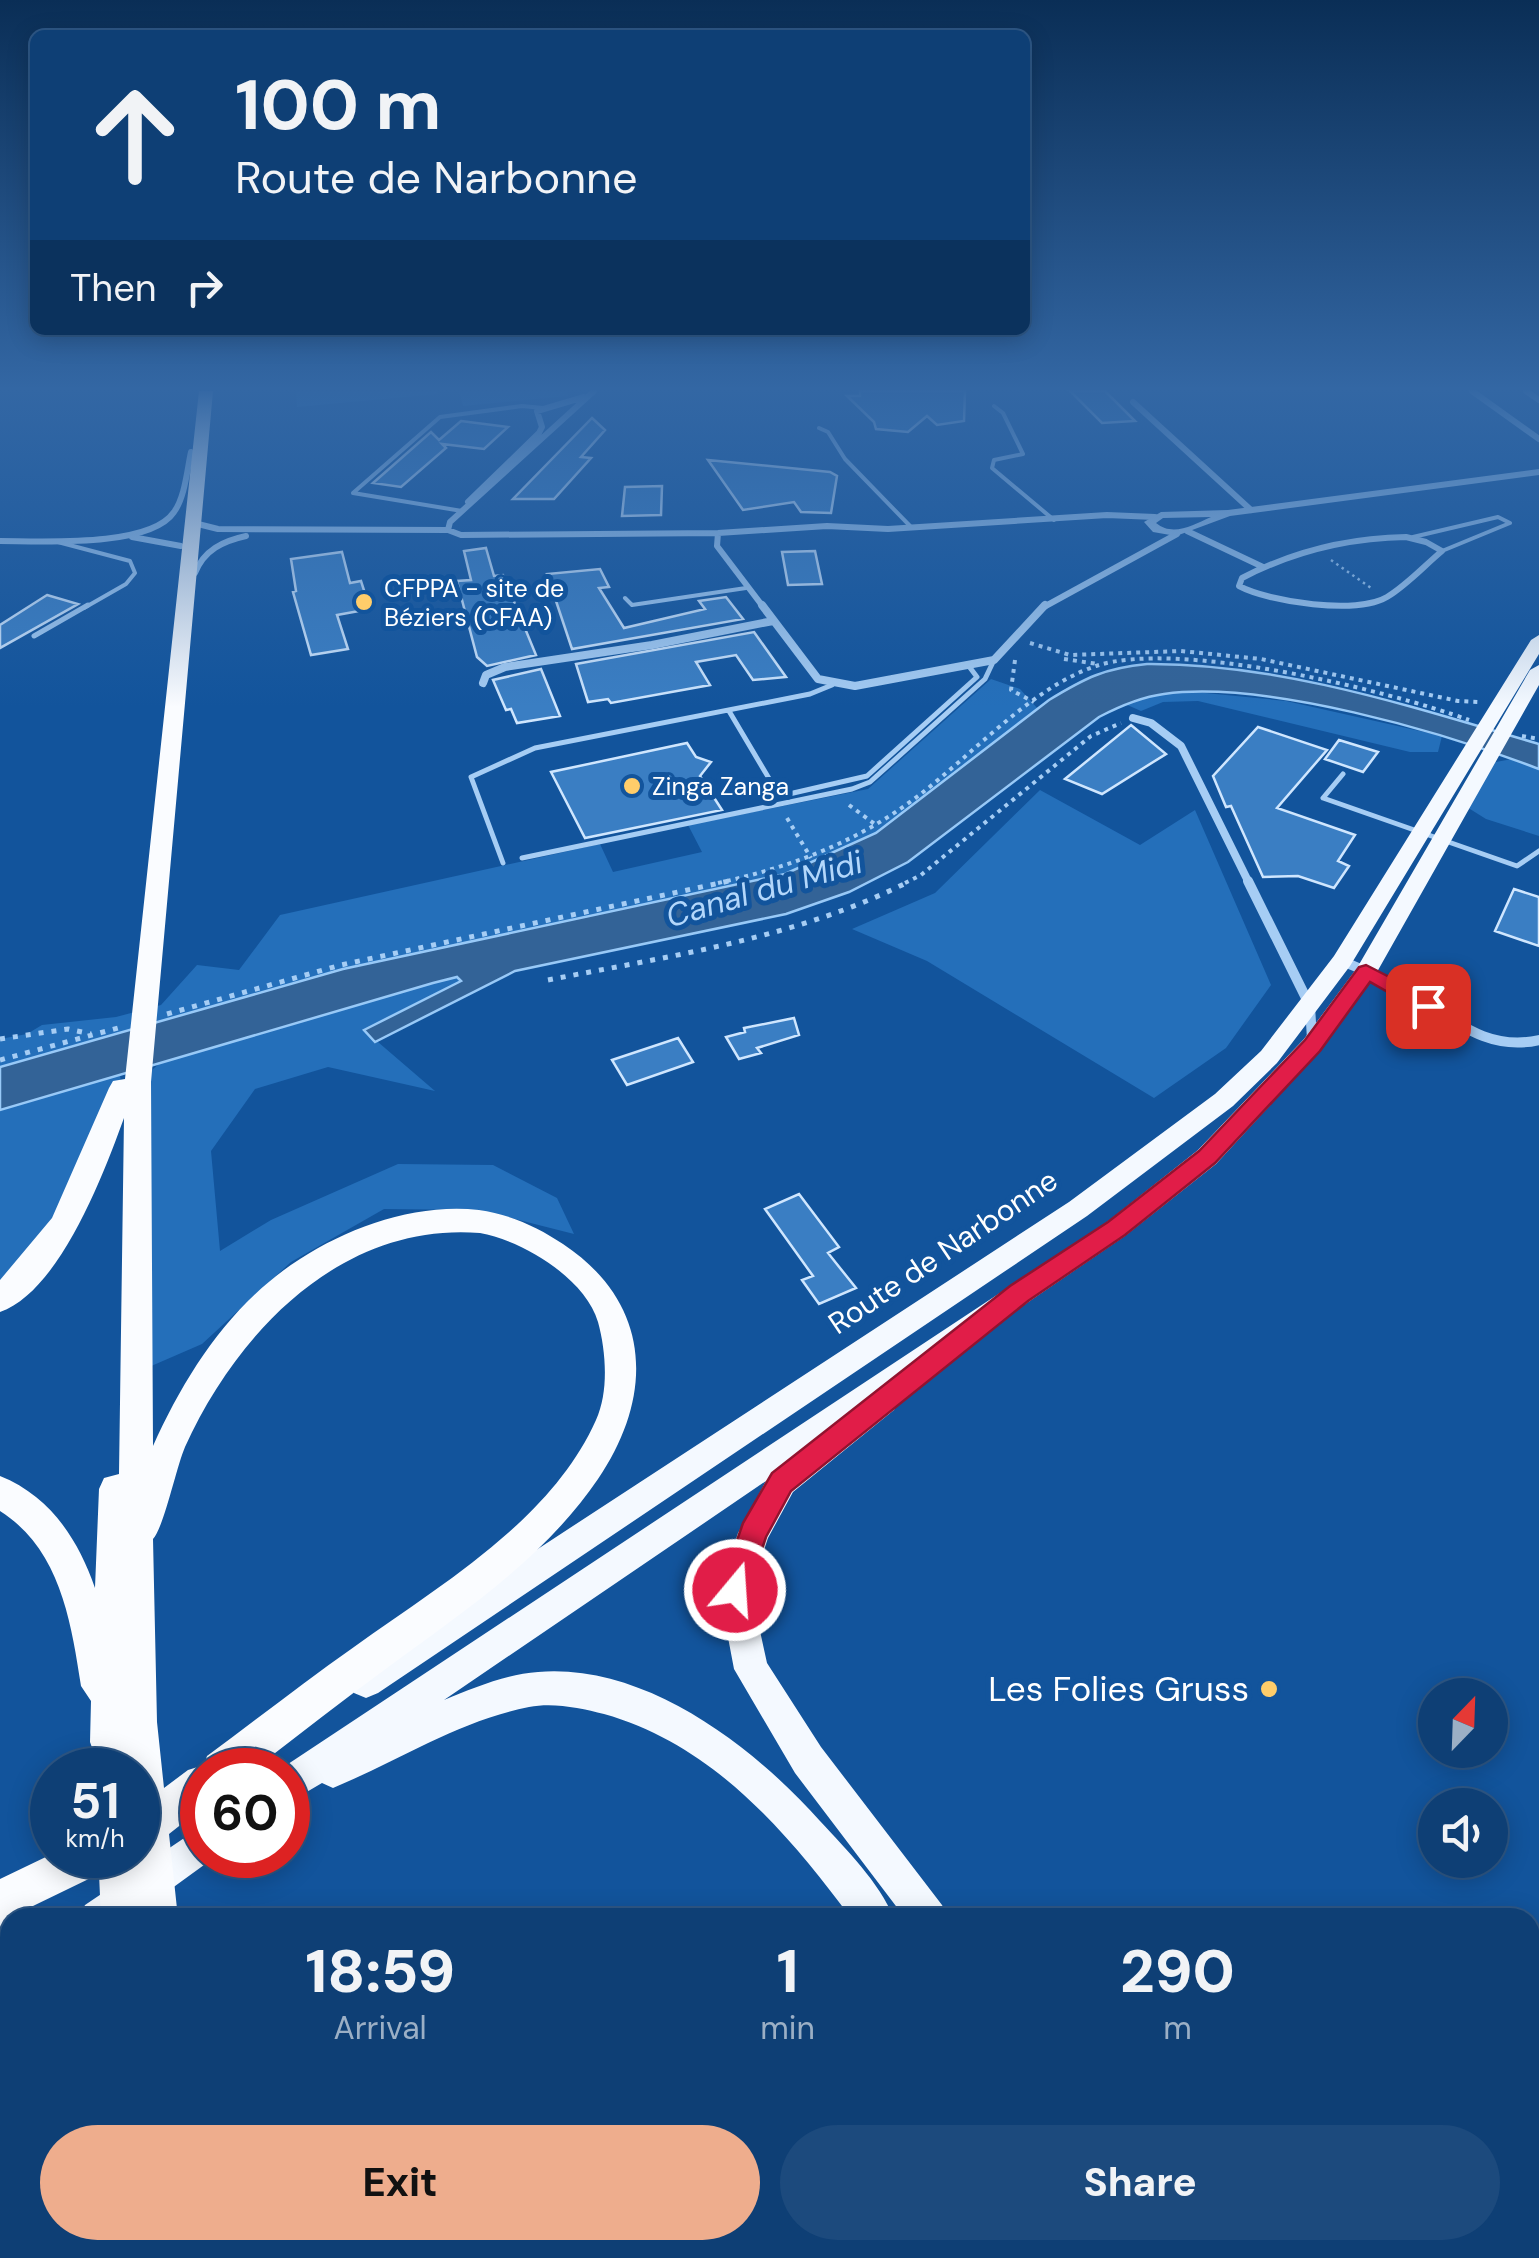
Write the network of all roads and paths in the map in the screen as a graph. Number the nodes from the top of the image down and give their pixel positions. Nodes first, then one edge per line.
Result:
1 (178, 496) edge
2 (187, 496) edge
3 (196, 496) edge
4 (373, 496) edge
5 (472, 496) edge
6 (483, 496) edge
7 (882, 496) edge
8 (1026, 496) edge
9 (1236, 496) edge
10 (1354, 496) edge
11 (1251, 510) junction
12 (462, 511) junction
13 (1228, 513) junction
14 (1175, 516) junction
15 (1054, 520) junction
16 (194, 523) junction
17 (1152, 523) junction
18 (912, 528) junction
19 (448, 530) junction
20 (1185, 531) junction
21 (287, 532) junction
22 (718, 533) junction
23 (116, 536) junction
24 (1413, 537) junction
25 (50, 539) junction
26 (0, 541) edge
27 (182, 546) junction
28 (1316, 550) junction
29 (1442, 551) junction
30 (1148, 553) junction
31 (1263, 567) junction
32 (746, 588) junction
33 (625, 598) dead end
34 (1386, 598) junction
35 (773, 620) junction
36 (34, 636) dead end
37 (182, 640) junction
38 (1539, 640) edge
39 (1029, 642) dead end
40 (1009, 653) dead end
41 (1056, 657) junction
42 (994, 660) junction
43 (1098, 664) junction
44 (968, 665) junction
45 (1539, 670) edge
46 (483, 683) dead end
47 (832, 685) junction
48 (1034, 702) junction
49 (729, 711) junction
50 (1132, 718) joint
51 (1499, 719) junction
52 (1539, 736) edge
53 (1343, 774) dead end
54 (836, 793) junction
55 (778, 805) junction
56 (876, 825) junction
57 (1432, 835) junction
58 (1539, 852) edge
59 (522, 858) dead end
60 (811, 858) junction
61 (502, 863) dead end
62 (1354, 966) junction
63 (548, 980) dead end
64 (1310, 1006) junction
65 (143, 1009) junction
66 (94, 1034) junction
67 (0, 1039) edge
68 (1539, 1040) edge
69 (1312, 1045) junction
70 (0, 1060) edge
71 (130, 1085) junction
72 (1019, 1294) junction
73 (0, 1299) edge
74 (0, 1492) edge
75 (135, 1602) junction
76 (119, 1745) edge
77 (251, 1748) edge
78 (266, 1748) edge
79 (310, 1773) edge
80 (310, 1778) edge
81 (180, 1860) edge
82 (46, 1878) edge
83 (70, 1878) edge
84 (119, 1878) edge
85 (0, 1900) edge
86 (25, 1908) edge
87 (112, 1908) edge
88 (121, 1908) edge
89 (155, 1908) edge
90 (868, 1908) edge
91 (921, 1908) edge

1 - 23 street
2 - 27 highway
3 - 16 highway
4 - 12 lane
5 - 12 street
6 - 12 street
7 - 18 lane
8 - 15 lane
9 - 11 street
10 - 11 street
11 - 13 street
12 - 19 street
13 - 14 street
13 - 20 street
14 - 17 street
14 - 20 street
15 - 17 street
15 - 18 street
16 - 21 street
16 - 37 highway
17 - 20 street
17 - 30 street
18 - 22 street
19 - 21 street
19 - 22 street
20 - 30 street
20 - 31 street
21 - 37 street
22 - 32 street
23 - 25 street
23 - 27 street
24 - 28 street
24 - 29 street
24 - 29 lane
25 - 26 street
25 - 36 lane
27 - 65 highway
28 - 31 street
28 - 34 path
29 - 34 street
30 - 42 street
31 - 34 street
32 - 33 lane
32 - 35 street
35 - 46 street
35 - 47 street
37 - 65 highway
38 - 51 main road, Route de Narbonne
39 - 41 path
40 - 48 path
41 - 43 path
41 - 51 path
42 - 44 street
42 - 54 lane
43 - 48 path
43 - 51 path
44 - 47 street
44 - 49 lane
45 - 51 main road, Route de Narbonne
47 - 49 lane
48 - 56 path
49 - 61 lane
50 - 63 path
50 - 64 street
51 - 52 path
51 - 57 main road, Route de Narbonne
53 - 57 lane
54 - 55 lane
54 - 56 path
55 - 59 lane
55 - 60 path
56 - 60 path
57 - 58 lane
57 - 62 main road, Route de Narbonne
60 - 65 path
62 - 64 main road, Route de Narbonne
62 - 68 street
62 - 69 main road, Route de Narbonne
64 - 69 street
64 - 78 main road, Route de Narbonne
65 - 66 path
65 - 71 highway
66 - 67 path
66 - 70 path
69 - 72 main road, Route de Narbonne
71 - 73 highway
71 - 75 highway
71 - 76 highway
72 - 79 main road, Route de Narbonne
72 - 91 main road
74 - 76 highway
75 - 76 highway
75 - 77 highway
76 - 89 highway
80 - 90 main road
81 - 87 main road
82 - 85 highway
83 - 86 main road
84 - 88 highway

